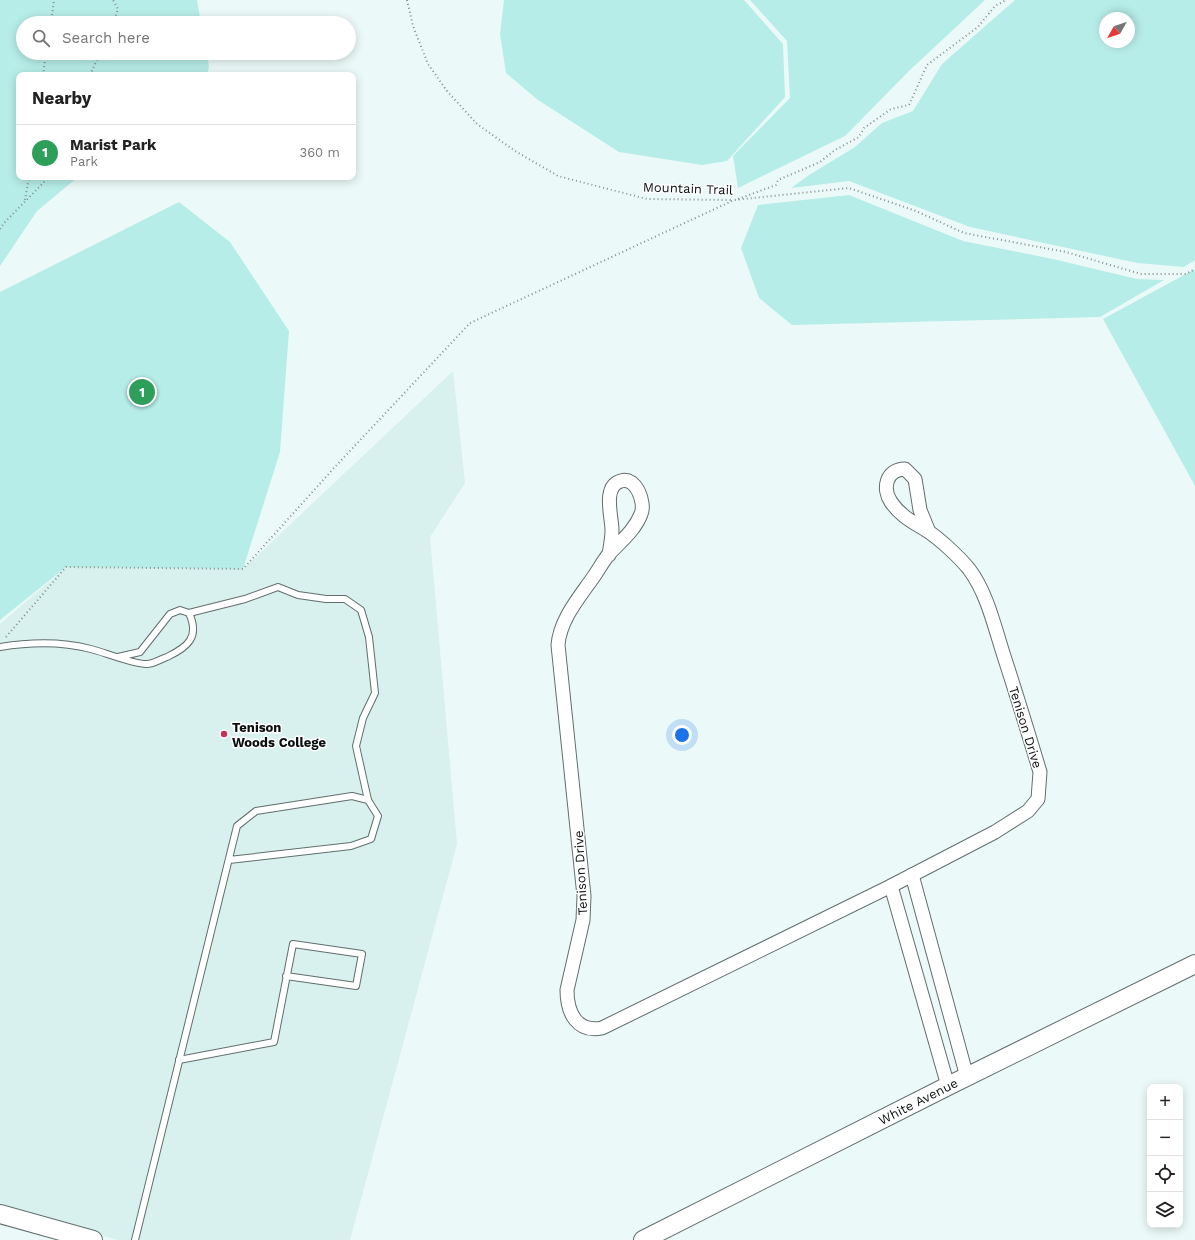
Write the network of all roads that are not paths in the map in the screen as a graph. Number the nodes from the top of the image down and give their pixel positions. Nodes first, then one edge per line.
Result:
1 (929, 532) junction
2 (609, 555) junction
3 (189, 613) junction
4 (0, 647) edge
5 (118, 657) junction
6 (368, 800) junction
7 (229, 860) junction
8 (912, 875) junction
9 (891, 886) junction
10 (1195, 964) edge
11 (286, 976) junction
12 (179, 1060) junction
13 (967, 1077) junction
14 (948, 1086) junction
15 (0, 1214) edge
16 (93, 1240) edge
17 (135, 1240) edge
18 (643, 1240) edge

1 - 1 street, Tenison Drive
1 - 8 street, Tenison Drive
2 - 2 street, Tenison Drive
2 - 9 street, Tenison Drive
3 - 5 lane
3 - 5 lane
3 - 6 lane
4 - 5 lane
6 - 7 lane
6 - 7 lane
7 - 12 lane
8 - 9 street, Tenison Drive
8 - 13 street
9 - 14 street
10 - 13 main road, White Avenue
11 - 11 lane
11 - 12 lane
12 - 17 lane
13 - 14 main road, White Avenue
14 - 18 main road, White Avenue
15 - 16 main road

